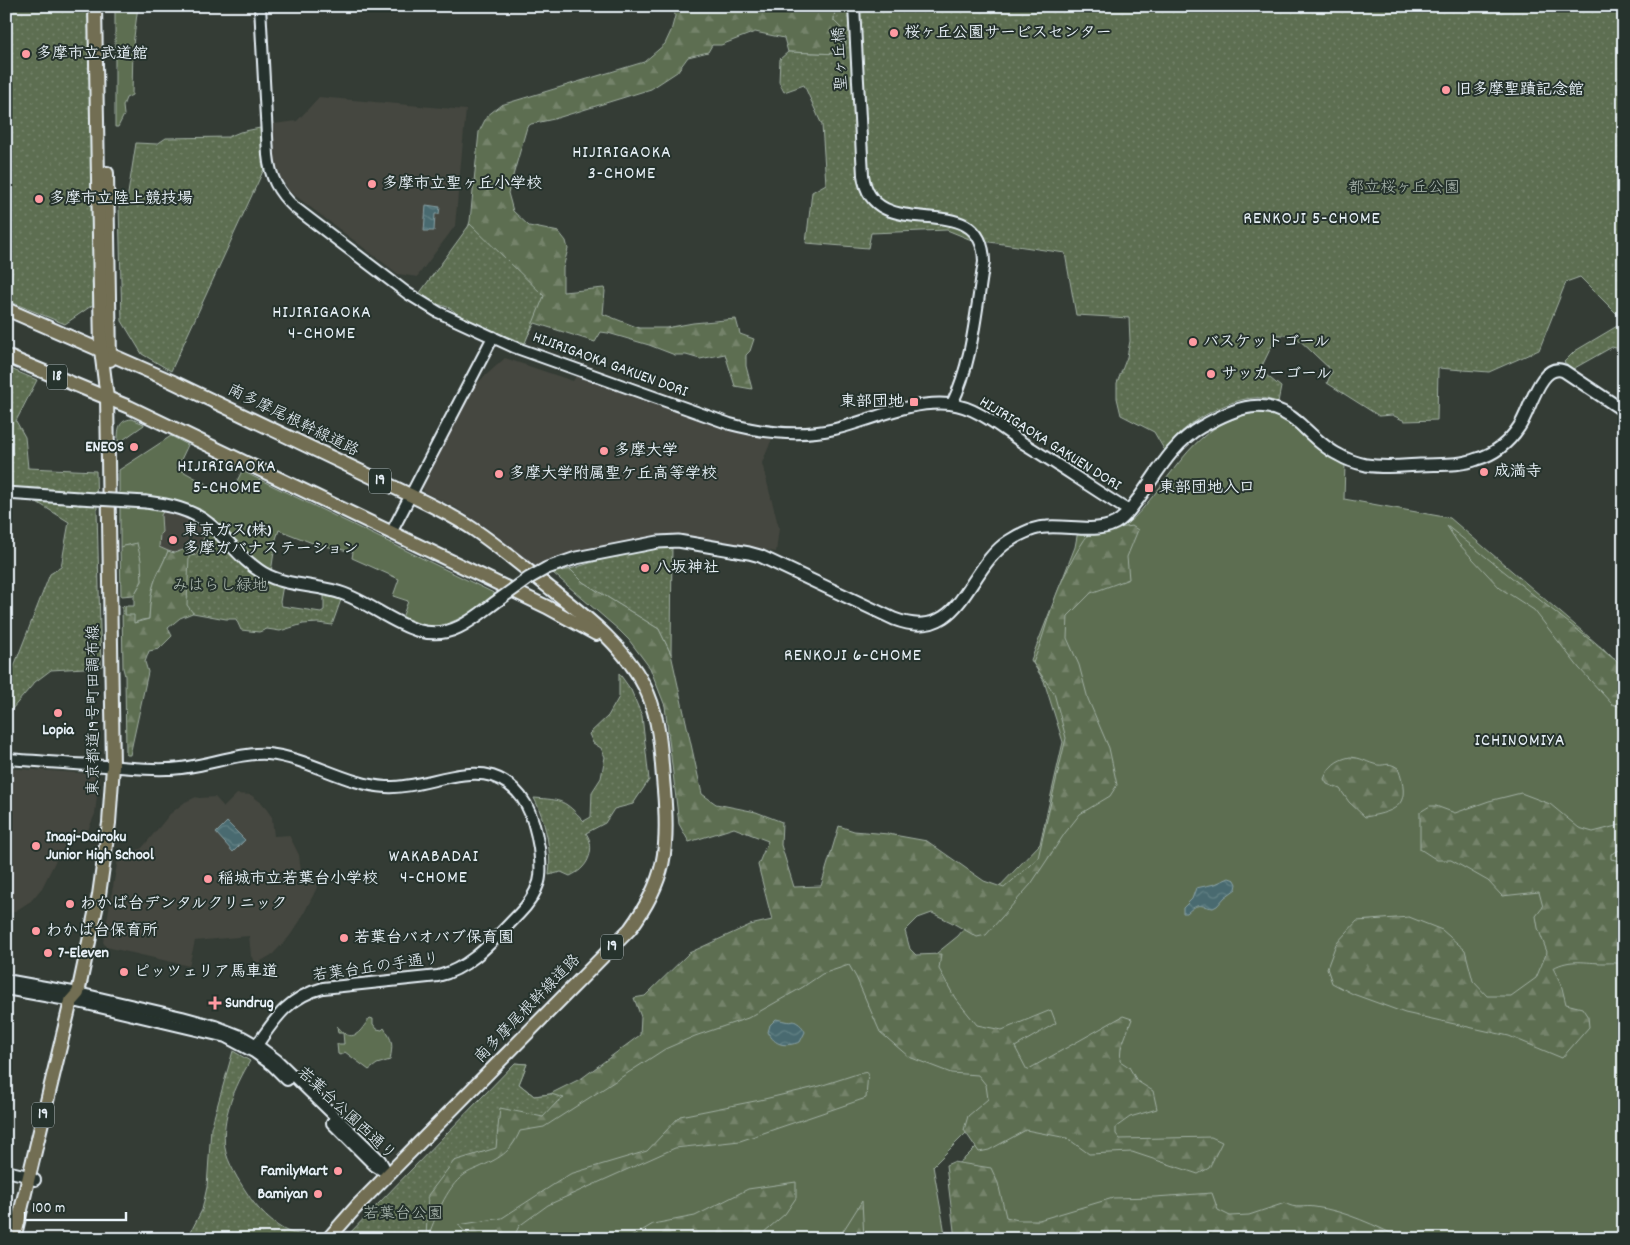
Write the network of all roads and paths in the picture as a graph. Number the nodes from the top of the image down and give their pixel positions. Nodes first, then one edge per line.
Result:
1 (96, 6) edge
2 (104, 6) edge
3 (260, 6) edge
4 (854, 11) edge
5 (6, 310) edge
6 (493, 338) junction
7 (106, 352) junction
8 (6, 356) edge
9 (107, 398) junction
10 (952, 404) junction
11 (1624, 411) edge
12 (6, 493) edge
13 (410, 495) junction
14 (1129, 511) junction
15 (391, 533) junction
16 (621, 653) junction
17 (6, 759) edge
18 (113, 766) junction
19 (6, 980) edge
20 (6, 989) edge
21 (75, 999) junction
22 (257, 1045) junction
23 (6, 1171) edge
24 (388, 1174) junction
25 (6, 1178) edge
26 (30, 1180) junction
27 (14, 1239) edge
28 (21, 1239) edge
29 (328, 1239) edge

1 - 7 main road
2 - 7 main road
3 - 6 street, HIJIRIGAOKA GAKUEN DORI
4 - 10 street, 聖ヶ丘橋
5 - 7 main road, 南多摩尾根幹線道路
6 - 10 street, HIJIRIGAOKA GAKUEN DORI
6 - 13 street
7 - 9 main road, 東京都道19号町田調布線 / 19
7 - 13 main road, 南多摩尾根幹線道路 / 19
8 - 9 main road, 18
9 - 15 main road, 南多摩尾根幹線道路 / 19
9 - 18 main road, 東京都道19号町田調布線 / 19
10 - 14 street, HIJIRIGAOKA GAKUEN DORI
11 - 14 main road
12 - 14 main road, bridge
13 - 15 street
13 - 16 main road, 南多摩尾根幹線道路 / 19
15 - 16 main road, 南多摩尾根幹線道路 / 19
16 - 24 main road, 南多摩尾根幹線道路 / 19
17 - 18 street, 若葉台丘の手通り
18 - 21 main road, 東京都道19号町田調布線 / 19
18 - 22 street, 若葉台丘の手通り
19 - 21 street
20 - 21 street
21 - 22 street, 若葉台公園西通り
21 - 24 street, 若葉台公園西通り
21 - 26 main road, 東京都道19号町田調布線 / 19
22 - 24 street, 若葉台公園西通り
23 - 26 street
24 - 29 main road, 南多摩尾根幹線道路 / 19
25 - 26 street
26 - 27 main road, 東京都道19号町田調布線 / 19
26 - 28 main road, 東京都道19号町田調布線 / 19

